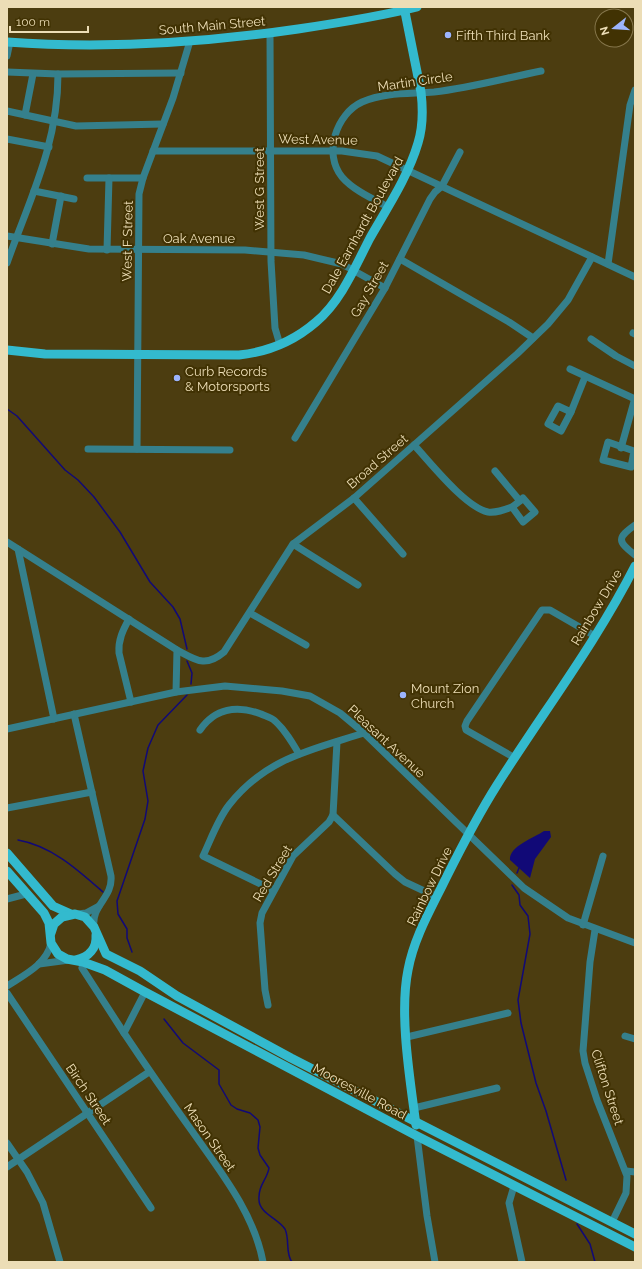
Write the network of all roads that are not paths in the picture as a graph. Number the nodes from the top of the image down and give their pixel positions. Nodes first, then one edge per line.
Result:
1 (417, 7) edge
2 (405, 8) edge
3 (270, 33) junction
4 (190, 41) junction
5 (8, 42) edge
6 (7, 56) edge
7 (541, 71) dead end
8 (7, 72) edge
9 (181, 73) junction
10 (33, 74) junction
11 (58, 74) junction
12 (635, 90) edge
13 (422, 92) junction
14 (632, 105) edge
15 (7, 111) edge
16 (25, 115) junction
17 (54, 121) junction
18 (163, 124) junction
19 (7, 139) edge
20 (49, 148) junction
21 (270, 150) junction
22 (334, 150) junction
23 (153, 151) junction
24 (460, 152) dead end
25 (407, 170) junction
26 (87, 178) dead end
27 (109, 178) junction
28 (143, 178) junction
29 (442, 186) junction
30 (34, 190) junction
31 (61, 196) junction
32 (74, 199) dead end
33 (388, 207) junction
34 (7, 236) edge
35 (16, 238) junction
36 (52, 244) junction
37 (107, 250) junction
38 (138, 250) junction
39 (271, 251) junction
40 (592, 257) junction
41 (400, 259) junction
42 (7, 263) edge
43 (608, 264) junction
44 (353, 270) junction
45 (635, 277) edge
46 (385, 288) junction
47 (533, 338) junction
48 (591, 339) dead end
49 (280, 345) junction
50 (7, 350) edge
51 (137, 356) junction
52 (635, 366) edge
53 (570, 369) dead end
54 (585, 377) junction
55 (635, 399) edge
56 (571, 412) dead end
57 (295, 438) dead end
58 (414, 445) junction
59 (621, 448) junction
60 (88, 449) dead end
61 (137, 449) junction
62 (230, 450) dead end
63 (495, 470) dead end
64 (354, 498) junction
65 (520, 501) junction
66 (512, 507) junction
67 (635, 525) edge
68 (7, 542) edge
69 (293, 544) junction
70 (18, 549) junction
71 (403, 554) dead end
72 (635, 555) edge
73 (635, 566) edge
74 (358, 585) dead end
75 (250, 613) junction
76 (129, 619) junction
77 (596, 636) junction
78 (306, 645) dead end
79 (177, 650) junction
80 (176, 692) junction
81 (131, 702) junction
82 (74, 714) junction
83 (54, 719) junction
84 (7, 729) edge
85 (200, 730) dead end
86 (364, 734) junction
87 (337, 742) junction
88 (298, 754) junction
89 (515, 758) junction
90 (92, 792) junction
91 (7, 808) edge
92 (334, 816) junction
93 (468, 834) junction
94 (7, 853) edge
95 (603, 856) dead end
96 (7, 871) edge
97 (274, 890) junction
98 (26, 894) junction
99 (437, 897) junction
100 (7, 899) edge
101 (99, 906) junction
102 (75, 914) junction
103 (583, 925) junction
104 (95, 929) junction
105 (595, 930) junction
106 (51, 933) junction
107 (635, 942) edge
108 (51, 943) junction
109 (71, 960) junction
110 (39, 964) junction
111 (82, 968) dead end
112 (7, 986) edge
113 (145, 992) junction
114 (7, 993) edge
115 (268, 1005) dead end
116 (508, 1014) dead end
117 (124, 1033) junction
118 (625, 1036) dead end
119 (407, 1037) junction
120 (635, 1039) edge
121 (149, 1072) junction
122 (497, 1088) dead end
123 (414, 1108) junction
124 (87, 1114) junction
125 (416, 1122) junction
126 (417, 1136) junction
127 (7, 1143) edge
128 (18, 1159) junction
129 (7, 1167) edge
130 (626, 1171) junction
131 (635, 1172) edge
132 (514, 1186) junction
133 (151, 1208) dead end
134 (612, 1222) junction
135 (635, 1234) edge
136 (635, 1247) edge
137 (60, 1262) edge
138 (263, 1262) edge
139 (435, 1262) edge
140 (522, 1262) edge

1 - 2 main road, South Main Street
2 - 3 main road, South Main Street
2 - 13 main road, Dale Earnhardt Boulevard
3 - 4 main road, South Main Street
3 - 21 street, West G Street
4 - 5 main road, South Main Street
4 - 9 street, West F Street
5 - 6 street
7 - 13 street, Martin Circle
8 - 10 street
9 - 11 street
9 - 18 street, West F Street
10 - 11 street
10 - 16 street
11 - 17 street
12 - 14 street
13 - 22 street, Martin Circle
13 - 25 main road, Dale Earnhardt Boulevard
14 - 43 street
15 - 16 street
16 - 17 street
17 - 18 street
17 - 20 street
18 - 23 street, West F Street
19 - 20 street
20 - 30 street
21 - 22 street, West Avenue
21 - 23 street, West Avenue
21 - 39 street, West G Street
22 - 25 street, West Avenue
22 - 33 street, Martin Circle
23 - 28 street, West F Street
24 - 29 street, Gay Street
25 - 29 street, West Avenue
25 - 33 main road, Dale Earnhardt Boulevard
26 - 27 street
27 - 28 street
27 - 37 street
28 - 38 street, West F Street
29 - 40 street, West Avenue
29 - 41 street, Gay Street
30 - 31 street
30 - 35 street
31 - 32 street
31 - 36 street
33 - 44 main road, Dale Earnhardt Boulevard
34 - 35 street, Oak Avenue
35 - 36 street, Oak Avenue
35 - 42 street
36 - 37 street, Oak Avenue
37 - 38 street, Oak Avenue
38 - 39 street, Oak Avenue
38 - 51 street, West F Street
39 - 44 street, Oak Avenue
39 - 49 street, West G Street
40 - 43 street, West Avenue
40 - 47 street, Broad Street
41 - 46 street, Gay Street
41 - 47 street
43 - 45 street, West Avenue
44 - 46 street, Oak Avenue
44 - 49 main road, Dale Earnhardt Boulevard
46 - 57 street, Gay Street
47 - 58 street, Broad Street
48 - 52 street
49 - 51 main road, Dale Earnhardt Boulevard
50 - 51 main road, Dale Earnhardt Boulevard
51 - 61 street, West F Street
53 - 54 street
54 - 55 street
54 - 56 street
55 - 59 street
58 - 64 street, Broad Street
58 - 66 street
59 - 59 street
60 - 61 street
61 - 62 street
63 - 65 street
64 - 69 street, Broad Street
64 - 71 street
65 - 66 street
65 - 66 street
67 - 72 street
68 - 70 street, Broad Street
69 - 74 street
69 - 75 street, Broad Street
70 - 76 street, Broad Street
70 - 83 street
73 - 77 main road, Rainbow Drive
75 - 78 street
75 - 79 street, Broad Street
76 - 79 street, Broad Street
76 - 81 street
77 - 89 main road, Rainbow Drive
77 - 89 street
79 - 80 street
80 - 81 street, Pleasant Avenue
80 - 86 street, Pleasant Avenue
81 - 82 street, Pleasant Avenue
82 - 83 street, Pleasant Avenue
82 - 90 street
83 - 84 street, Pleasant Avenue
85 - 88 street
86 - 87 street
86 - 93 street, Pleasant Avenue
87 - 88 street
87 - 92 street
88 - 97 street
89 - 93 main road, Rainbow Drive
90 - 91 street
90 - 101 street
92 - 97 street, Red Street
92 - 99 street
93 - 99 main road, Rainbow Drive
93 - 103 street, Pleasant Avenue
94 - 102 main road
95 - 103 street
96 - 98 main road
97 - 115 street, Red Street
98 - 100 street
98 - 106 main road
99 - 119 main road, Rainbow Drive
101 - 102 street
101 - 104 street
102 - 104 main road
102 - 106 main road
103 - 105 street, Pleasant Avenue
104 - 109 main road
104 - 125 main road, Mooresville Road
105 - 107 street, Pleasant Avenue
105 - 130 street, Clifton Street
106 - 108 main road
108 - 109 main road, Mooresville Road
108 - 110 street
109 - 110 street
109 - 113 main road, Mooresville Road
110 - 112 street
111 - 117 street, Mason Street
113 - 117 street
113 - 126 main road, Mooresville Road
114 - 124 street, Birch Street
116 - 119 street
117 - 121 street, Mason Street
118 - 120 street
119 - 123 main road, Rainbow Drive
121 - 124 street
121 - 138 street, Mason Street
122 - 123 street
123 - 125 main road, Rainbow Drive
124 - 128 street
124 - 133 street, Birch Street
125 - 126 main road, Rainbow Drive
125 - 134 main road, Mooresville Road
126 - 132 main road, Mooresville Road
126 - 139 street, Rainbow Drive
127 - 128 street
128 - 129 street
128 - 137 street
130 - 131 street
130 - 134 street, Clifton Street
132 - 136 main road, Mooresville Road
132 - 140 street
134 - 135 main road, Mooresville Road

